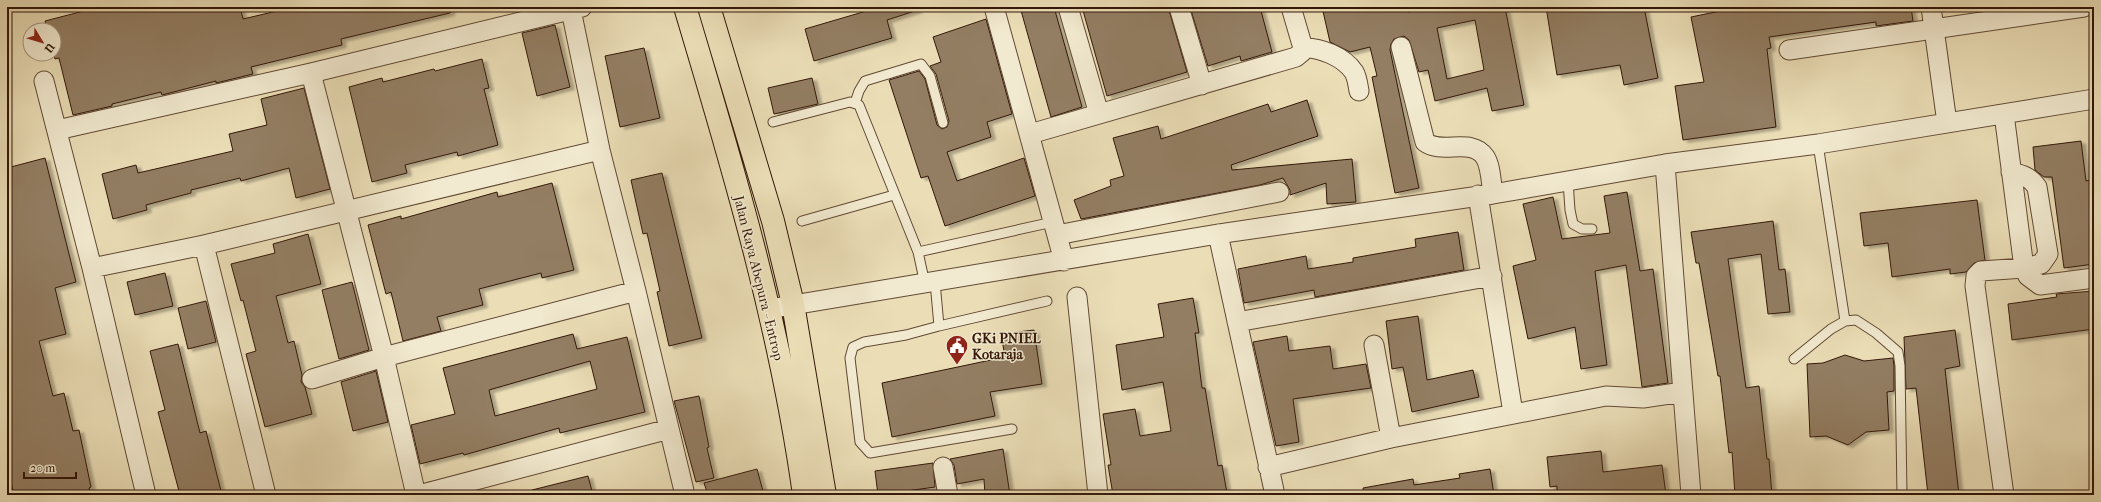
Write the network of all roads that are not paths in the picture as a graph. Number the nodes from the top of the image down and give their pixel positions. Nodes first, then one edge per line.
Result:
1 (685, 7) edge
2 (709, 7) edge
3 (994, 7) edge
4 (1068, 7) edge
5 (1180, 7) edge
6 (1291, 7) edge
7 (1931, 7) edge
8 (2084, 7) edge
9 (577, 9) edge
10 (1935, 30) junction
11 (1401, 47) dead end
12 (1304, 48) junction
13 (1789, 50) dead end
14 (311, 72) junction
15 (44, 80) dead end
16 (1202, 85) junction
17 (1359, 91) dead end
18 (2094, 99) edge
19 (855, 103) junction
20 (1099, 114) junction
21 (2004, 114) junction
22 (773, 122) dead end
23 (943, 123) dead end
24 (1947, 123) junction
25 (57, 130) junction
26 (1030, 134) junction
27 (1818, 144) junction
28 (600, 150) junction
29 (1665, 164) junction
30 (2011, 172) junction
31 (1568, 181) junction
32 (1279, 192) dead end
33 (1486, 194) junction
34 (894, 195) junction
35 (346, 210) junction
36 (802, 221) dead end
37 (1055, 229) junction
38 (1592, 229) dead end
39 (1218, 234) junction
40 (204, 245) junction
41 (918, 252) junction
42 (1064, 261) junction
43 (92, 268) junction
44 (2024, 268) junction
45 (1492, 276) junction
46 (2094, 278) edge
47 (930, 283) junction
48 (636, 291) junction
49 (1077, 298) dead end
50 (1047, 301) dead end
51 (794, 304) junction
52 (769, 309) junction
53 (1845, 321) junction
54 (1237, 322) junction
55 (939, 326) junction
56 (1374, 345) dead end
57 (384, 357) junction
58 (1794, 360) dead end
59 (312, 379) dead end
60 (1683, 392) junction
61 (1513, 413) junction
62 (1012, 429) dead end
63 (669, 430) junction
64 (1391, 438) junction
65 (943, 467) dead end
66 (1268, 467) junction
67 (146, 495) edge
68 (266, 495) edge
69 (416, 495) edge
70 (419, 495) edge
71 (685, 495) edge
72 (804, 495) edge
73 (825, 495) edge
74 (948, 495) edge
75 (1098, 495) edge
76 (1275, 495) edge
77 (1692, 495) edge
78 (1902, 495) edge
79 (2004, 495) edge

1 - 52 highway, Jalan Raya Abepura - Entrop
2 - 51 highway
3 - 26 street
4 - 20 street
5 - 16 street
6 - 12 street
7 - 10 street
8 - 10 street
9 - 14 street
9 - 28 street
10 - 13 street
10 - 24 street
11 - 33 street
12 - 16 street
12 - 17 street
14 - 25 street
14 - 35 street
15 - 25 street
16 - 20 street
18 - 21 street
19 - 22 lane
19 - 23 lane
19 - 34 lane
20 - 26 street
21 - 24 street
21 - 30 street
24 - 27 street
25 - 43 street
26 - 37 street
27 - 29 street
27 - 53 lane
28 - 35 street
28 - 48 street
29 - 31 street
29 - 60 street
30 - 44 street
30 - 44 street
31 - 33 street
31 - 38 lane
32 - 37 street
33 - 39 street
33 - 45 street
34 - 36 lane
34 - 41 lane
35 - 40 street
35 - 57 street
37 - 41 lane
37 - 42 street
39 - 42 street
39 - 54 street
40 - 43 street
40 - 68 street
41 - 47 lane
42 - 47 street
43 - 67 street
44 - 46 street
44 - 79 street
45 - 54 street
45 - 61 street
47 - 51 street
47 - 55 lane
48 - 57 street
48 - 63 street
49 - 75 street
50 - 55 lane
51 - 52 street
51 - 73 highway
52 - 72 highway, Jalan Raya Abepura - Entrop
53 - 58 lane
53 - 78 lane
54 - 66 street
55 - 62 lane
56 - 64 street
57 - 59 street
57 - 69 street
60 - 61 street
60 - 77 street
61 - 64 street
63 - 70 street
63 - 71 street
64 - 66 street
65 - 74 street
66 - 76 street

